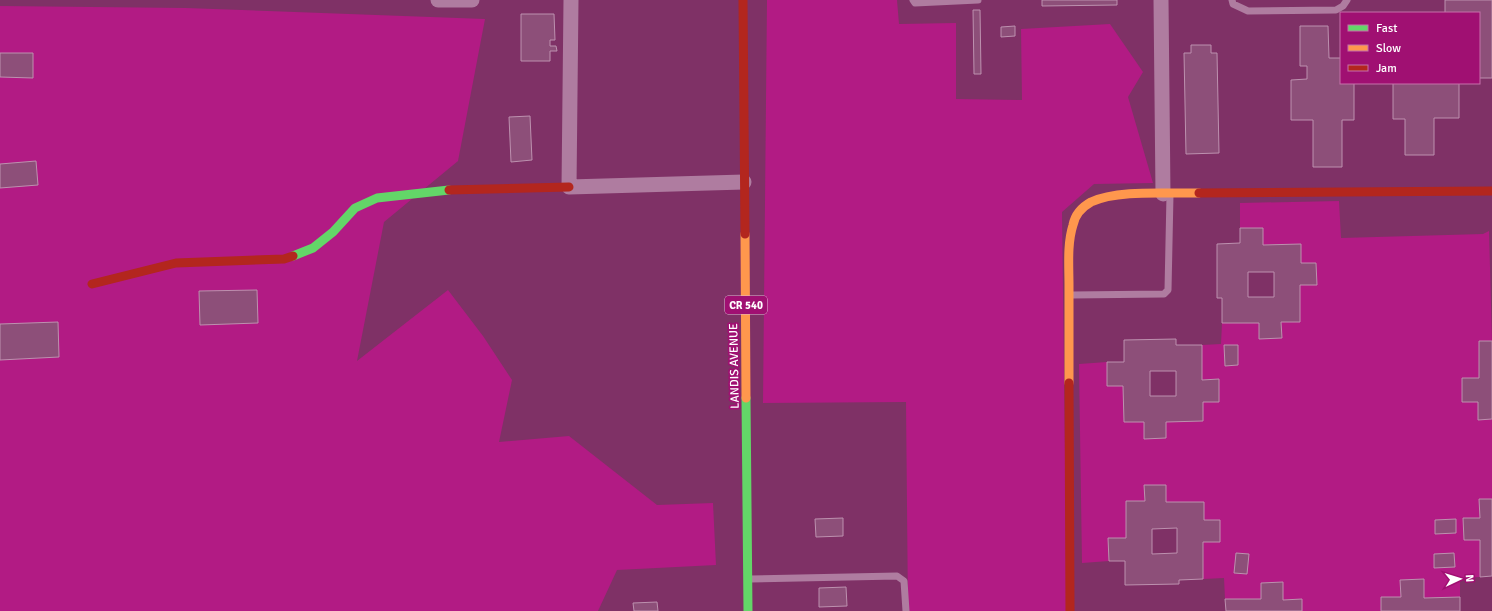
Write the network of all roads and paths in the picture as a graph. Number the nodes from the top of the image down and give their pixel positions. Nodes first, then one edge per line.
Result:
1 (438, 0) edge
2 (472, 0) edge
3 (571, 0) edge
4 (743, 0) edge
5 (913, 0) edge
6 (962, 0) edge
7 (978, 0) edge
8 (1161, 0) edge
9 (1232, 0) edge
10 (1347, 0) edge
11 (744, 182) junction
12 (569, 187) junction
13 (1492, 191) edge
14 (1166, 194) junction
15 (92, 284) dead end
16 (1070, 295) junction
17 (748, 579) junction
18 (748, 611) edge
19 (906, 611) edge
20 (1070, 611) edge

1 - 2 street
3 - 12 street
4 - 11 street, LANDIS AVENUE / CR 540
5 - 6 lane
6 - 7 lane
8 - 14 street
9 - 10 lane
11 - 12 street
11 - 17 street, LANDIS AVENUE / CR 540
12 - 15 street
13 - 14 street
14 - 16 street
14 - 16 lane
16 - 20 street
17 - 18 street, LANDIS AVENUE / CR 540
17 - 19 lane

